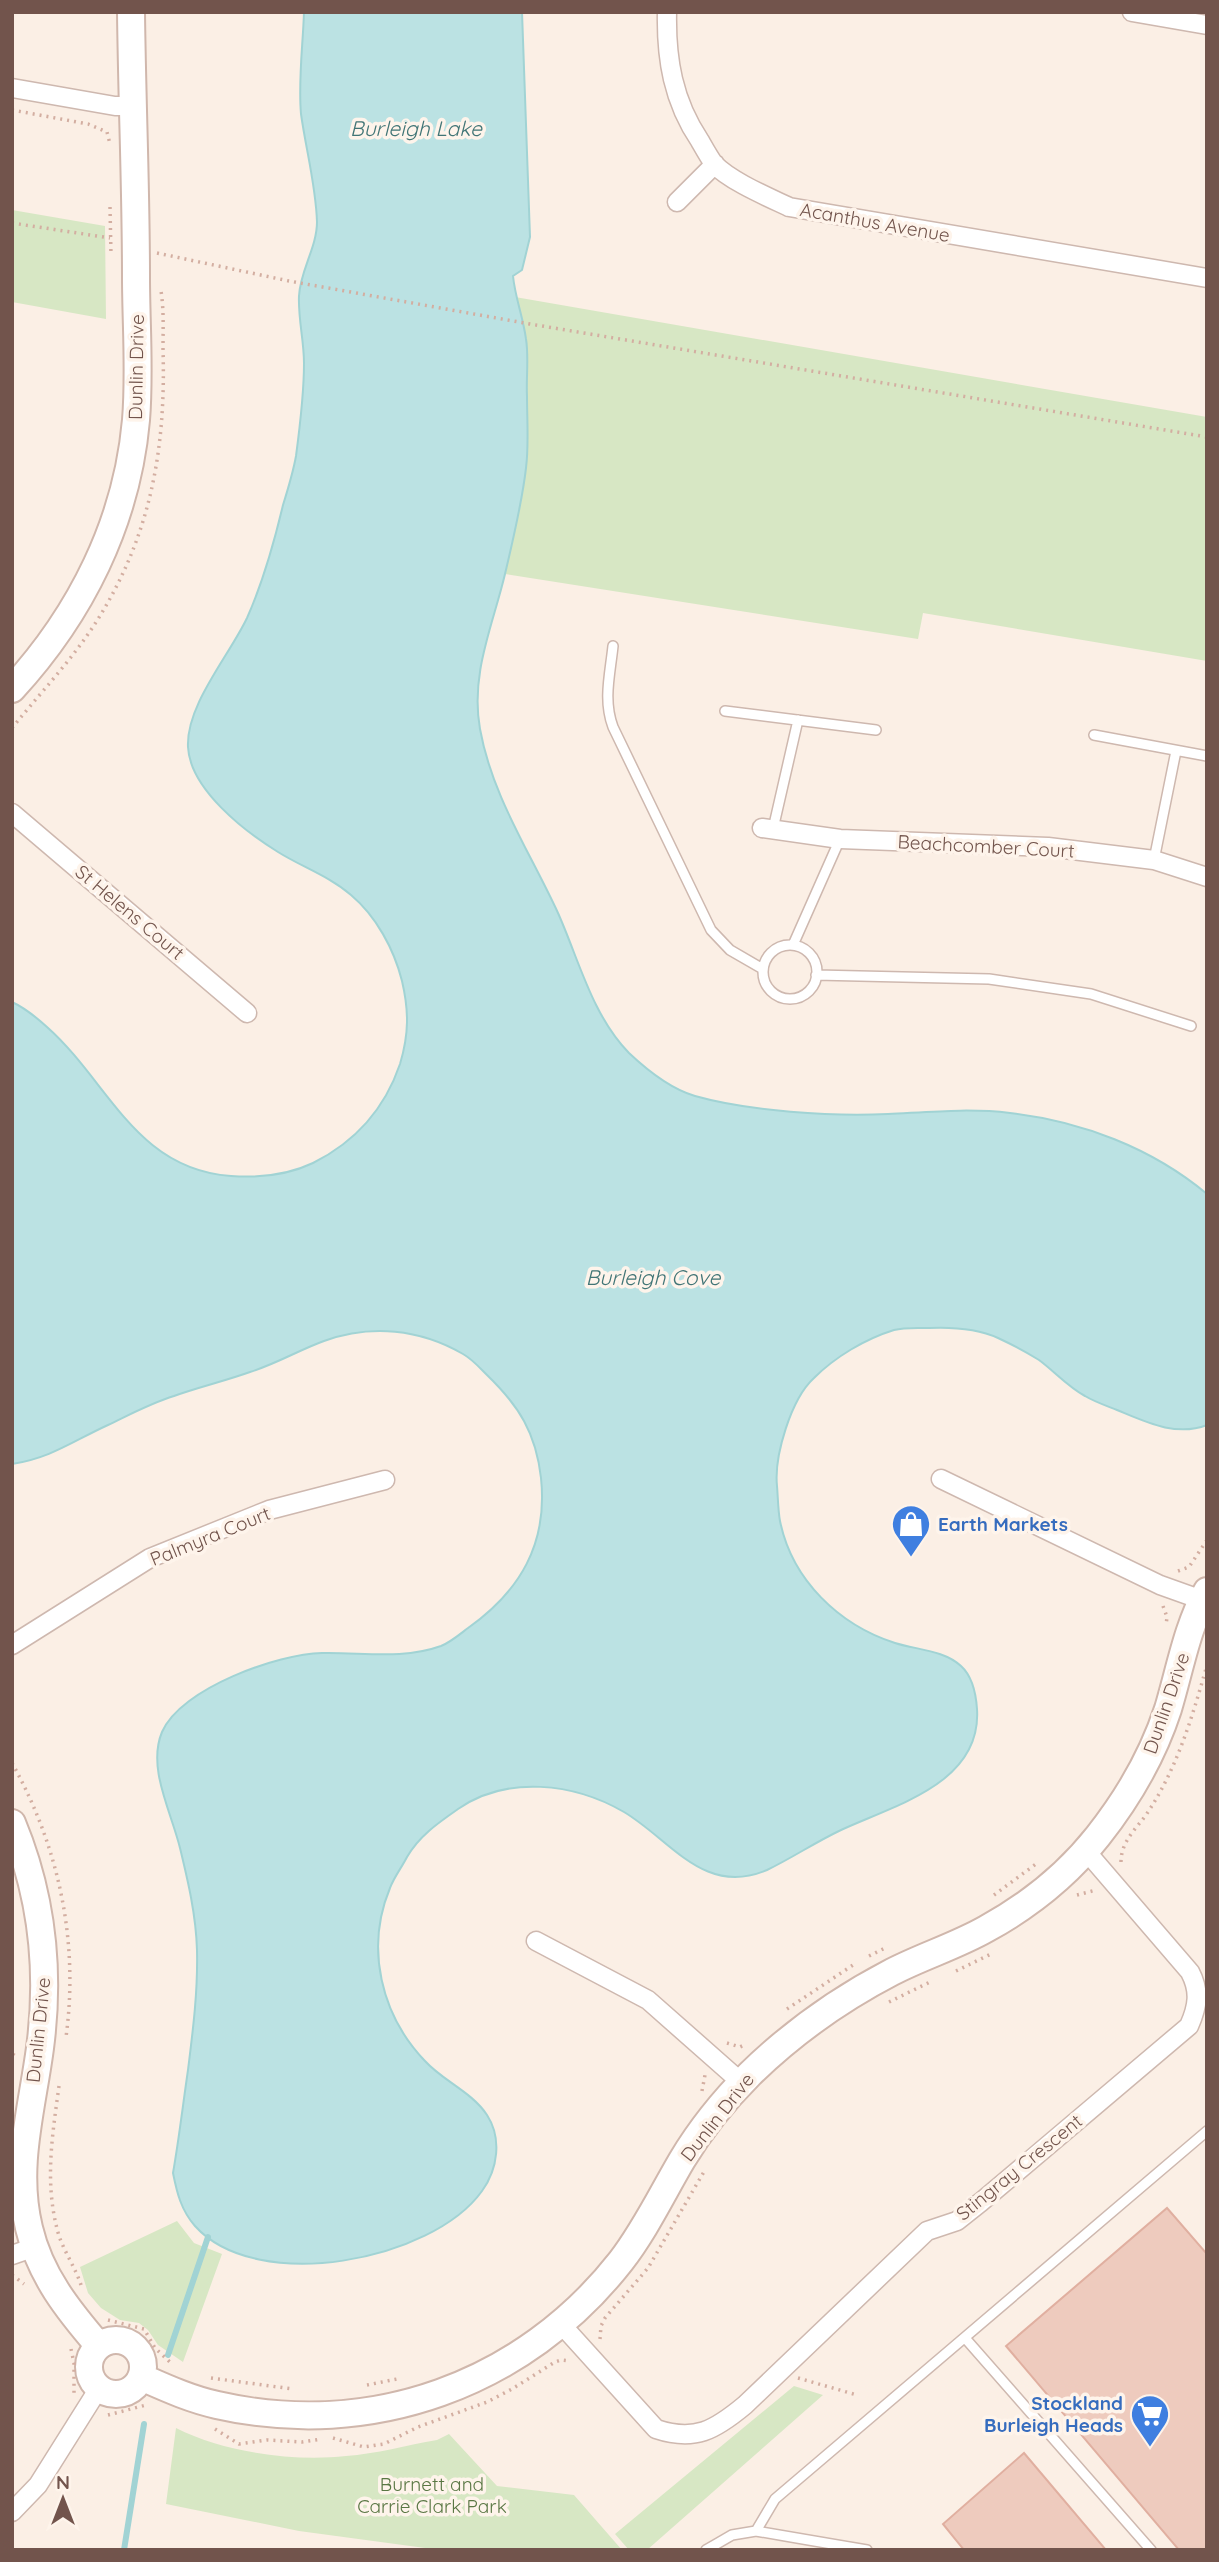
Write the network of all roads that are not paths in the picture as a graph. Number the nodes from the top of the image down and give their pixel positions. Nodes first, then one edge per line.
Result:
1 (131, 12) edge
2 (667, 12) edge
3 (1132, 12) edge
4 (1207, 25) edge
5 (12, 88) edge
6 (132, 106) junction
7 (715, 164) junction
8 (677, 202) dead end
9 (1207, 278) edge
10 (613, 646) dead end
11 (12, 689) edge
12 (725, 710) dead end
13 (798, 720) junction
14 (876, 730) dead end
15 (1094, 735) dead end
16 (1176, 751) junction
17 (1207, 756) edge
18 (12, 813) edge
19 (768, 829) joint
20 (840, 839) junction
21 (1154, 860) junction
22 (1207, 877) edge
23 (793, 945) junction
24 (763, 969) junction
25 (816, 975) junction
26 (247, 1013) dead end
27 (1191, 1026) dead end
28 (940, 1479) dead end
29 (385, 1480) dead end
30 (1204, 1595) edge
31 (12, 1645) edge
32 (12, 1823) edge
33 (1086, 1851) junction
34 (536, 1941) dead end
35 (742, 2083) junction
36 (1207, 2131) edge
37 (24, 2251) edge
38 (561, 2324) junction
39 (965, 2339) junction
40 (99, 2346) junction
41 (141, 2377) junction
42 (87, 2392) junction
43 (12, 2512) edge
44 (756, 2531) junction
45 (706, 2550) edge
46 (867, 2550) edge
47 (1151, 2550) edge

1 - 6 street, Dunlin Drive
2 - 7 street, Acanthus Avenue
3 - 4 street
5 - 6 street
6 - 11 street, Dunlin Drive
7 - 8 street
7 - 9 street, Acanthus Avenue
10 - 24 lane
12 - 13 lane
13 - 14 lane
13 - 19 lane
15 - 16 lane
16 - 17 lane
16 - 21 lane
18 - 26 street, St Helens Court
19 - 20 street, Beachcomber Court
20 - 21 street, Beachcomber Court
20 - 23 lane
21 - 22 street, Beachcomber Court
23 - 24 lane
23 - 25 lane
24 - 25 lane
25 - 27 lane
28 - 30 street
29 - 31 street, Palmyra Court
30 - 33 street, Dunlin Drive
32 - 37 street, Dunlin Drive
33 - 35 street, Dunlin Drive
33 - 38 street, Stingray Crescent
34 - 35 street
35 - 38 street, Dunlin Drive
36 - 39 lane
37 - 40 street, Dunlin Drive
38 - 41 street, Dunlin Drive
39 - 44 lane
39 - 47 lane
40 - 41 street
40 - 42 street
41 - 42 street
42 - 43 street
44 - 45 lane
44 - 46 lane

